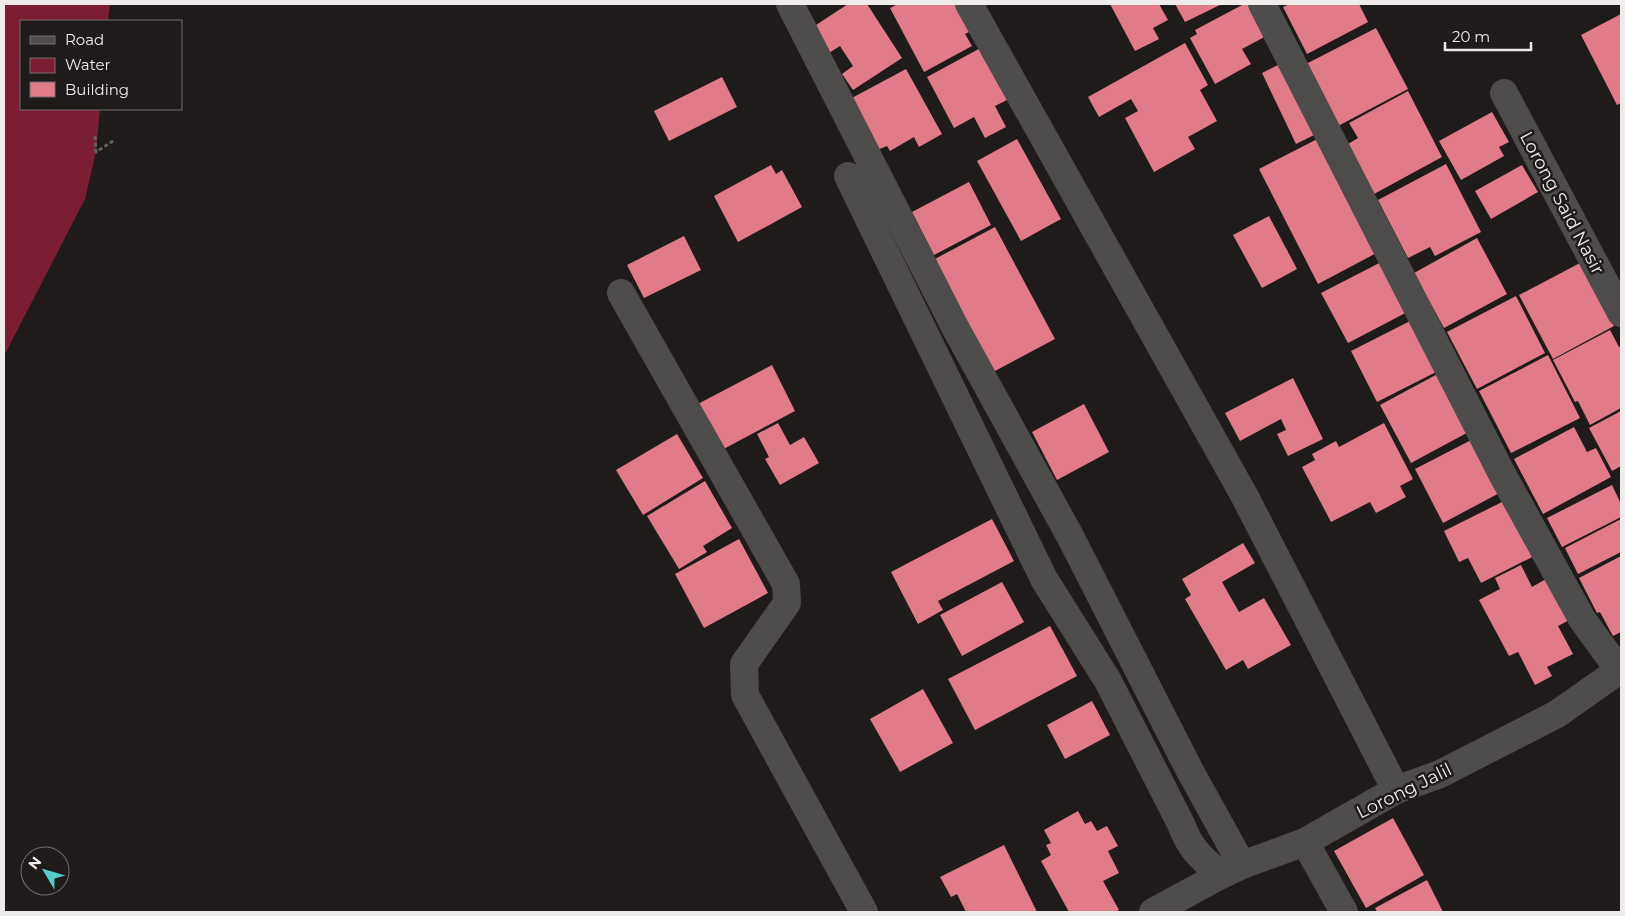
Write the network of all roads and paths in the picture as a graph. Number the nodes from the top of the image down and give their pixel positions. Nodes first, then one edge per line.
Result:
1 (790, 4) edge
2 (969, 4) edge
3 (1262, 4) edge
4 (1504, 93) dead end
5 (95, 136) dead end
6 (113, 141) dead end
7 (848, 176) dead end
8 (621, 293) dead end
9 (1621, 313) edge
10 (1620, 670) edge
11 (1396, 790) junction
12 (1305, 842) junction
13 (1231, 870) junction
14 (864, 912) edge
15 (1153, 912) edge
16 (1344, 912) edge

1 - 13 street
2 - 11 street
3 - 10 street
4 - 9 street, Lorong Said Nasir
5 - 6 path
7 - 13 street
8 - 14 street
10 - 11 street, Lorong Jalil
11 - 12 street, Lorong Jalil
12 - 13 street, Lorong Jalil
12 - 16 street
13 - 15 street, Lorong Jalil

